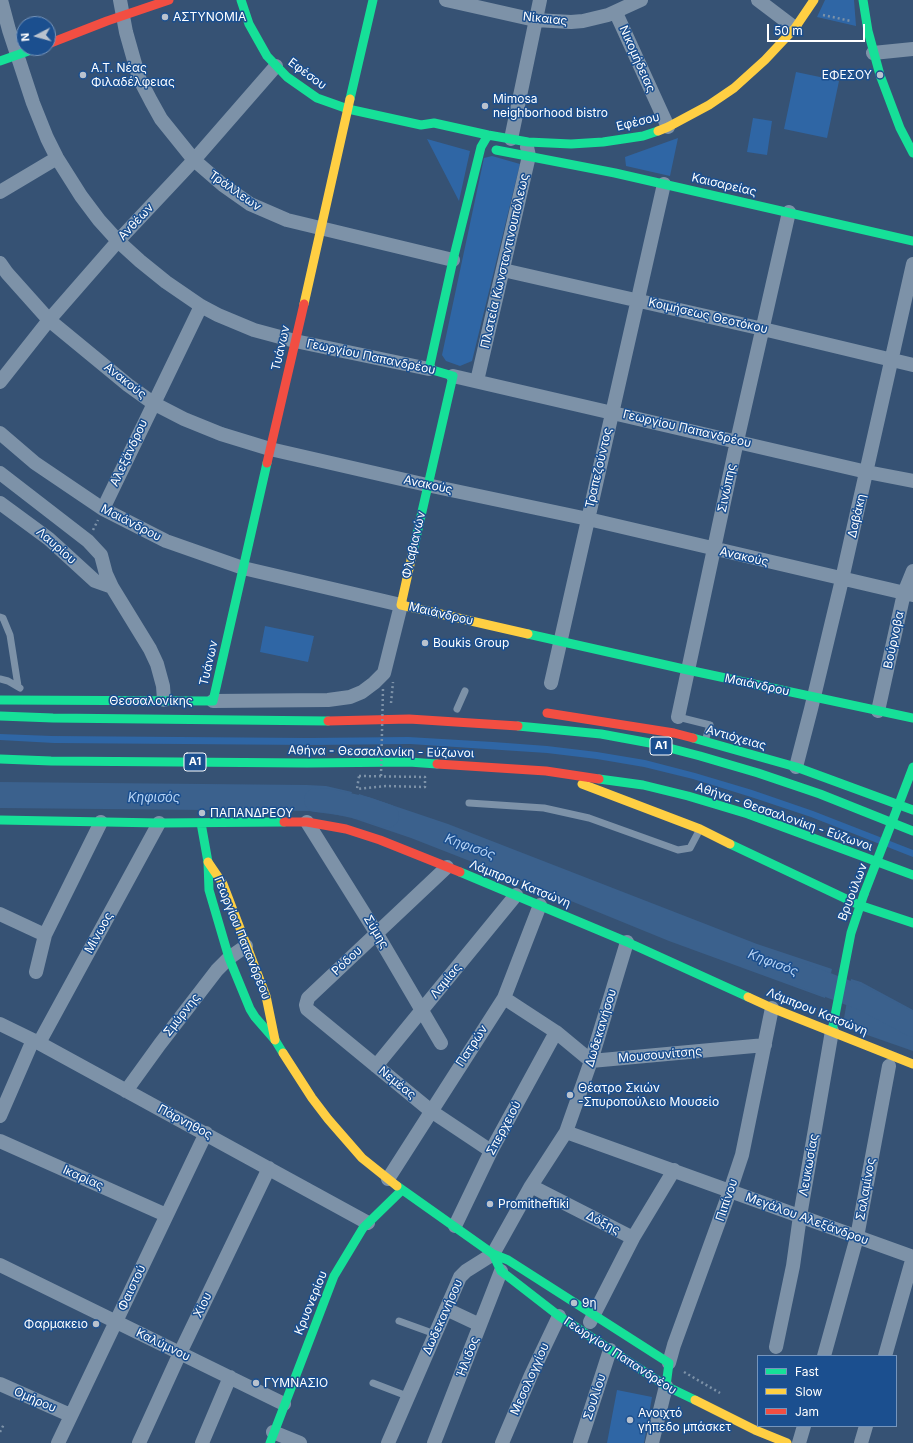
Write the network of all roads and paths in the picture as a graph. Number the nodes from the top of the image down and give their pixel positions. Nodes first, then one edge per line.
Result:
1 (1, 0) edge
2 (120, 0) edge
3 (169, 0) edge
4 (241, 0) edge
5 (372, 0) edge
6 (446, 0) edge
7 (540, 0) edge
8 (641, 0) edge
9 (758, 0) edge
10 (814, 0) edge
11 (863, 0) edge
12 (807, 11) junction
13 (616, 12) junction
14 (122, 16) junction
15 (535, 20) junction
16 (867, 25) junction
17 (795, 28) junction
18 (56, 41) edge
19 (913, 49) edge
20 (16, 52) edge
21 (873, 53) junction
22 (16, 55) edge
23 (17, 56) edge
24 (0, 61) edge
25 (276, 66) junction
26 (348, 108) junction
27 (421, 125) junction
28 (668, 127) junction
29 (431, 134) dead end
30 (488, 136) junction
31 (511, 139) junction
32 (526, 141) junction
33 (478, 146) junction
34 (912, 152) edge
35 (529, 156) junction
36 (57, 158) junction
37 (194, 160) junction
38 (664, 184) junction
39 (0, 192) edge
40 (789, 212) junction
41 (320, 229) junction
42 (118, 241) junction
43 (913, 241) edge
44 (453, 260) junction
45 (0, 263) edge
46 (913, 264) edge
47 (503, 270) junction
48 (637, 300) junction
49 (201, 306) junction
50 (49, 320) junction
51 (763, 329) junction
52 (295, 341) junction
53 (891, 360) junction
54 (913, 364) edge
55 (429, 369) junction
56 (453, 376) junction
57 (477, 381) junction
58 (0, 382) edge
59 (153, 403) junction
60 (613, 412) junction
61 (0, 433) edge
62 (737, 441) junction
63 (270, 449) junction
64 (867, 472) junction
65 (0, 473) edge
66 (913, 481) edge
67 (427, 485) junction
68 (0, 503) edge
69 (102, 509) junction
70 (588, 520) junction
71 (88, 541) junction
72 (714, 550) junction
73 (243, 568) junction
74 (913, 571) edge
75 (842, 579) junction
76 (112, 587) junction
77 (909, 594) edge
78 (401, 605) junction
79 (0, 617) edge
80 (560, 641) junction
81 (688, 670) junction
82 (0, 679) edge
83 (393, 680) dead end
84 (551, 683) dead end
85 (18, 686) junction
86 (383, 688) dead end
87 (465, 692) dead end
88 (350, 697) joint
89 (814, 697) junction
90 (0, 700) edge
91 (164, 700) junction
92 (213, 700) junction
93 (35, 701) junction
94 (446, 710) dead end
95 (461, 710) joint
96 (433, 711) dead end
97 (878, 711) junction
98 (543, 713) dead end
99 (0, 716) edge
100 (678, 717) joint
101 (53, 718) junction
102 (913, 718) edge
103 (393, 719) junction
104 (705, 742) junction
105 (0, 759) edge
106 (796, 767) junction
107 (913, 767) edge
108 (546, 770) junction
109 (357, 789) dead end
110 (469, 803) dead end
111 (898, 807) junction
112 (913, 810) edge
113 (0, 820) edge
114 (101, 822) junction
115 (307, 822) junction
116 (159, 823) junction
117 (201, 823) junction
118 (700, 829) junction
119 (913, 831) edge
120 (208, 862) junction
121 (447, 867) junction
122 (913, 875) edge
123 (516, 895) junction
124 (540, 905) junction
125 (859, 905) junction
126 (0, 914) edge
127 (913, 923) edge
128 (377, 934) junction
129 (45, 935) junction
130 (627, 942) junction
131 (246, 946) junction
132 (229, 958) junction
133 (36, 972) dead end
134 (504, 998) junction
135 (772, 1008) junction
136 (307, 1009) joint
137 (422, 1010) junction
138 (0, 1024) edge
139 (833, 1026) junction
140 (556, 1032) junction
141 (275, 1040) junction
142 (36, 1041) junction
143 (441, 1043) dead end
144 (765, 1045) junction
145 (591, 1061) junction
146 (913, 1064) edge
147 (376, 1066) junction
148 (889, 1066) dead end
149 (126, 1091) junction
150 (431, 1111) junction
151 (0, 1116) edge
152 (566, 1132) junction
153 (206, 1134) junction
154 (0, 1141) edge
155 (491, 1151) junction
156 (269, 1168) junction
157 (674, 1170) junction
158 (388, 1179) junction
159 (531, 1186) junction
160 (402, 1190) junction
161 (730, 1191) junction
162 (166, 1215) junction
163 (800, 1216) junction
164 (368, 1223) junction
165 (455, 1226) junction
166 (857, 1237) junction
167 (633, 1238) junction
168 (493, 1254) junction
169 (913, 1257) edge
170 (0, 1265) edge
171 (501, 1271) junction
172 (446, 1309) junction
173 (593, 1315) junction
174 (559, 1316) junction
175 (116, 1321) junction
176 (399, 1321) dead end
177 (480, 1325) junction
178 (584, 1333) junction
179 (434, 1334) junction
180 (776, 1347) dead end
181 (610, 1350) junction
182 (180, 1353) junction
183 (824, 1355) edge
184 (885, 1355) edge
185 (669, 1363) junction
186 (230, 1377) junction
187 (373, 1383) dead end
188 (0, 1384) edge
189 (666, 1386) junction
190 (723, 1395) dead end
191 (407, 1396) junction
192 (284, 1404) junction
193 (70, 1415) junction
194 (4, 1424) dead end
195 (804, 1427) edge
196 (866, 1427) edge
197 (0, 1432) edge
198 (753, 1436) edge
199 (272, 1437) edge
200 (58, 1443) edge
201 (139, 1443) edge
202 (202, 1443) edge
203 (300, 1443) edge
204 (388, 1443) edge
205 (434, 1443) edge
206 (502, 1443) edge
207 (580, 1443) edge
208 (652, 1443) edge
209 (787, 1443) edge
210 (799, 1443) edge
211 (861, 1443) edge

1 - 20 street, Γεωργίου Παπανδρέου
2 - 14 street, Τράλλεων
3 - 14 main road
4 - 25 main road, Εφέσου
5 - 26 main road, Τυάνων
6 - 15 street, Νίκαιας
7 - 15 street
8 - 13 street, Νίκαιας
9 - 17 street
10 - 12 main road, Εφέσου
11 - 16 main road
12 - 16 path
12 - 17 main road, Εφέσου
13 - 15 street, Νίκαιας
13 - 28 street, Νικομήδειας
14 - 18 main road
14 - 37 street, Τράλλεων
15 - 31 street
16 - 21 main road
17 - 28 main road, Εφέσου
19 - 21 street
21 - 34 main road
22 - 24 main road
23 - 36 street, Γεωργίου Παπανδρέου
25 - 26 main road, Εφέσου
25 - 37 street, Ανθέων
26 - 27 main road, Εφέσου
26 - 41 main road, Τυάνων
27 - 29 main road, Εφέσου
27 - 30 main road, Εφέσου
28 - 32 main road, Εφέσου
30 - 31 main road, Εφέσου
30 - 33 main road
31 - 32 main road, Εφέσου
32 - 35 street, Πλατεία Κωνσταντινουπόλεως
33 - 35 main road
33 - 44 main road
35 - 38 main road, Καισαρείας
35 - 47 street, Πλατεία Κωνσταντινουπόλεως
36 - 39 street
36 - 42 street, Γεωργίου Παπανδρέου
37 - 41 street, Τράλλεων
37 - 42 street, Ανθέων
38 - 40 main road, Καισαρείας
38 - 48 street, Τραπεζούντος
40 - 43 main road, Καισαρείας
40 - 51 street, Σινώπης
41 - 44 street, Τράλλεων
41 - 52 main road, Τυάνων
42 - 49 street, Γεωργίου Παπανδρέου
42 - 50 street, Ανθέων
44 - 55 main road
45 - 50 street, Ανακούς
46 - 53 street, Δαβάκη
47 - 48 street, Κοιμήσεως Θεοτόκου
47 - 57 street, Πλατεία Κωνσταντινουπόλεως
48 - 51 street, Κοιμήσεως Θεοτόκου
48 - 60 street, Τραπεζούντος
49 - 52 street, Γεωργίου Παπανδρέου
49 - 59 street, Αλεξάνδρου
50 - 58 street, Ανθέων
50 - 59 street, Ανακούς
51 - 53 street, Κοιμήσεως Θεοτόκου
51 - 62 street, Σινώπης
52 - 55 street, Γεωργίου Παπανδρέου
52 - 63 main road, Τυάνων
53 - 54 street, Κοιμήσεως Θεοτόκου
53 - 64 street, Δαβάκη
55 - 56 main road, Γεωργίου Παπανδρέου
56 - 57 street, Γεωργίου Παπανδρέου
56 - 67 main road, Φλαβιανών
57 - 60 street, Γεωργίου Παπανδρέου
59 - 63 street, Ανακούς
59 - 69 street, Αλεξάνδρου
60 - 62 street, Γεωργίου Παπανδρέου
60 - 70 street, Τραπεζούντος
61 - 69 street, Μαιάνδρου
62 - 64 street, Γεωργίου Παπανδρέου
62 - 72 street, Σινώπης
63 - 67 street, Ανακούς
63 - 73 main road, Τυάνων
64 - 66 street, Γεωργίου Παπανδρέου
64 - 75 street, Δαβάκη
65 - 71 street, Λαυρίου
67 - 70 street, Ανακούς
67 - 78 main road, Φλαβιανών
68 - 76 street, Λαυρίου
69 - 71 path
69 - 73 street, Μαιάνδρου
70 - 72 street, Ανακούς
70 - 80 street, Τραπεζούντος
71 - 76 street
72 - 75 street, Ανακούς
72 - 81 street, Σινώπης
73 - 78 street, Μαιάνδρου
73 - 92 main road, Τυάνων
74 - 77 street, Βούρνοβα
75 - 77 street, Ανακούς
75 - 89 street, Δαβάκη
76 - 91 street
77 - 97 street, Βούρνοβα
78 - 80 main road, Μαιάνδρου
78 - 88 street, Φλαβιανών
79 - 85 lane
80 - 81 main road, Μαιάνδρου
80 - 84 street, Τραπεζούντος
81 - 89 main road, Μαιάνδρου
81 - 100 street, Σινώπης
82 - 85 lane
83 - 103 path
85 - 93 lane
86 - 109 path, bridge
87 - 95 lane
88 - 92 street, Θεσσαλονίκης
89 - 97 main road, Μαιάνδρου
89 - 106 street, Δαβάκη
90 - 93 main road, Θεσσαλονίκης
91 - 92 main road, Θεσσαλονίκης
91 - 93 main road, Θεσσαλονίκης
93 - 101 main road
94 - 95 main road
96 - 103 main road
97 - 102 main road, Μαιάνδρου
98 - 104 main road, Αντιόχειας
99 - 101 main road, Α1
100 - 104 lane
101 - 103 main road, Α1
103 - 119 main road, Α1
104 - 106 main road, Αντιόχειας
105 - 108 main road, Αθήνα - Θεσσαλονίκη - Εύζωνοι / Α1
106 - 111 main road, Αντιόχειας
107 - 111 main road, Βρυούλων
108 - 118 main road
108 - 122 main road, Αθήνα - Θεσσαλονίκη - Εύζωνοι / Α1
110 - 118 lane
111 - 112 main road, Αντιόχειας
111 - 125 main road, Βρυούλων, bridge
113 - 114 main road, Λάμπρου Κατσώνη
114 - 116 main road, Λάμπρου Κατσώνη
114 - 129 street
115 - 117 main road, Λάμπρου Κατσώνη
115 - 121 main road, Λάμπρου Κατσώνη
115 - 128 street, Σύμης
116 - 117 main road, Λάμπρου Κατσώνη
116 - 142 street, Μίνωος
117 - 120 main road, Γεωργίου Παπανδρέου
118 - 125 main road
120 - 131 main road, Γεωργίου Παπανδρέου
120 - 132 main road, Γεωργίου Παπανδρέου
121 - 123 main road, Λάμπρου Κατσώνη
121 - 128 street, Ρόδου
123 - 124 main road, Λάμπρου Κατσώνη
123 - 137 street, Λαμίας
124 - 130 main road, Λάμπρου Κατσώνη
124 - 134 street, Πατρών
125 - 127 main road
125 - 139 main road, Βρυούλων
126 - 129 street
128 - 136 street, Ρόδου
128 - 137 street, Σύμης
129 - 133 street
130 - 135 main road, Λάμπρου Κατσώνη
130 - 145 street, Δωδεκανήσου
131 - 132 street, Σμύρνης
131 - 141 main road, Γεωργίου Παπανδρέου
132 - 141 main road, Γεωργίου Παπανδρέου
132 - 149 street, Σμύρνης
134 - 140 street
134 - 150 street, Πατρών
135 - 139 main road, Λάμπρου Κατσώνη
135 - 144 street, Πιπίνου
136 - 147 street, Νεμέας
137 - 143 street, Σύμης
137 - 147 street, Λαμίας
138 - 142 street, Πάρνηθος
139 - 146 main road, Λάμπρου Κατσώνη
139 - 163 street, Λευκωσίας
140 - 145 street
140 - 155 street, Σπερχειού
141 - 158 main road, Γεωργίου Παπανδρέου
142 - 149 street, Πάρνηθος
142 - 151 street, Μίνωος
144 - 145 street, Μουσουνίτσης
144 - 161 street, Πιπίνου
145 - 152 street, Δωδεκανήσου
147 - 150 street, Νεμέας
148 - 166 street, Σαλαμίνος
149 - 153 street, Πάρνηθος
150 - 155 street, Νεμέας
150 - 158 street, Πατρών
152 - 157 street, Μεγάλου Αλεξάνδρου
152 - 159 street, Δωδεκανήσου
153 - 156 street, Πάρνηθος
153 - 162 street, Φαιστού
154 - 162 street, Ικαρίας
155 - 165 street, Σπερχειού
156 - 164 street, Πάρνηθος
156 - 182 street, Χίου
157 - 161 street, Μεγάλου Αλεξάνδρου
157 - 167 street
158 - 160 main road, Γεωργίου Παπανδρέου
159 - 167 street, Δόξης
159 - 168 street, Δωδεκανήσου
160 - 164 main road, Κρυονερίου
160 - 165 main road, Γεωργίου Παπανδρέου
161 - 163 street, Μεγάλου Αλεξάνδρου
161 - 185 street, Πιπίνου
162 - 175 street, Φαιστού
163 - 166 street, Μεγάλου Αλεξάνδρου
163 - 180 street, Λευκωσίας
164 - 192 main road, Κρυονερίου
165 - 168 main road, Γεωργίου Παπανδρέου
166 - 169 street, Μεγάλου Αλεξάνδρου
166 - 183 street, Σαλαμίνος
167 - 173 street
168 - 171 main road, Γεωργίου Παπανδρέου
168 - 172 street, Δωδεκανήσου
168 - 173 main road, Γεωργίου Παπανδρέου
169 - 184 street
170 - 175 street, Καλύμνου
171 - 174 main road, Γεωργίου Παπανδρέου
171 - 177 street, Ήλιδος
172 - 177 street
172 - 179 street, Δωδεκανήσου
173 - 178 street
173 - 185 main road, Γεωργίου Παπανδρέου
174 - 178 main road, Γεωργίου Παπανδρέου
174 - 206 street, Μεσολογγίου
175 - 182 street, Καλύμνου
175 - 193 street, Φαιστού
176 - 179 lane
177 - 205 street, Ήλιδος
178 - 181 main road, Γεωργίου Παπανδρέου
179 - 191 street, Δωδεκανήσου
181 - 189 main road, Γεωργίου Παπανδρέου
181 - 207 street, Σουλίου
182 - 186 street, Καλύμνου
182 - 201 street, Χίου
185 - 189 main road, Πιπίνου
185 - 190 path
186 - 192 street, Καλύμνου
186 - 202 street
187 - 191 lane
188 - 193 street, Ομήρου
189 - 198 main road, Γεωργίου Παπανδρέου
189 - 208 street
191 - 204 street, Δωδεκανήσου
192 - 199 main road, Κρυονερίου
193 - 200 street, Φαιστού
194 - 197 path
195 - 210 street
196 - 211 street
198 - 209 main road, Γεωργίου Παπανδρέου
199 - 203 street

